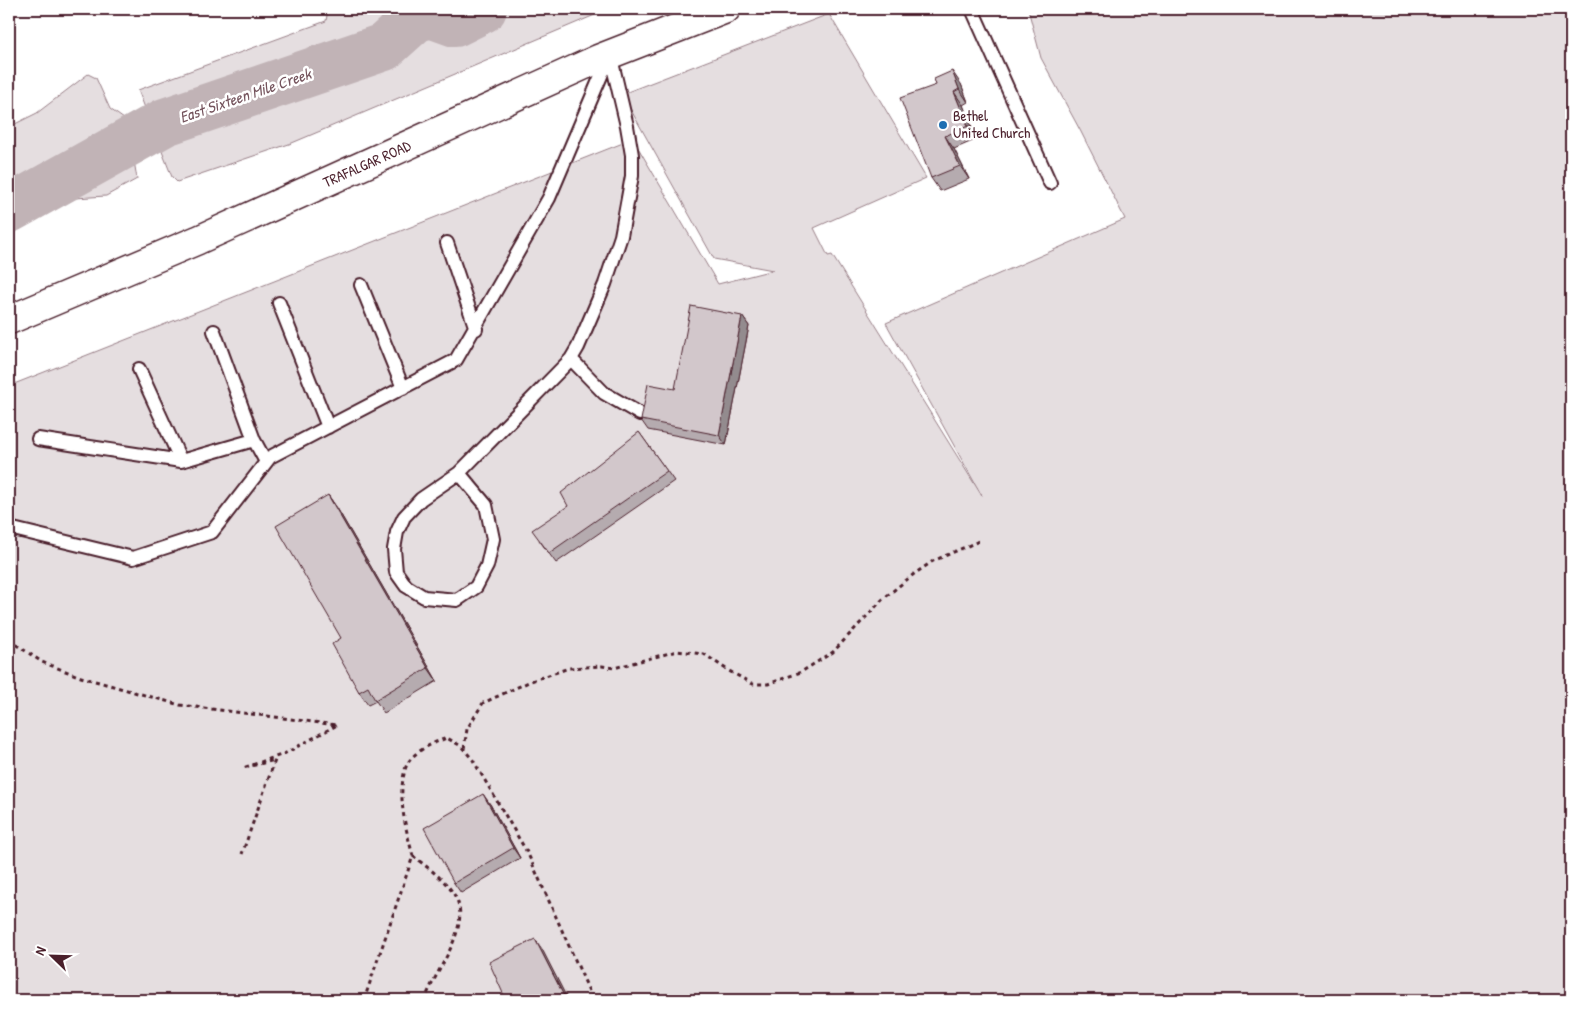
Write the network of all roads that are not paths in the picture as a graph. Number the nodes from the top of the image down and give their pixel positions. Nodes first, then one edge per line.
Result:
1 (726, 9) edge
2 (972, 9) edge
3 (610, 54) junction
4 (1050, 183) dead end
5 (447, 243) dead end
6 (361, 285) dead end
7 (279, 304) dead end
8 (9, 320) edge
9 (476, 329) junction
10 (214, 331) dead end
11 (571, 359) junction
12 (139, 369) dead end
13 (403, 388) junction
14 (640, 414) edge
15 (328, 426) junction
16 (38, 439) dead end
17 (254, 440) junction
18 (181, 461) junction
19 (266, 462) junction
20 (459, 473) junction
21 (9, 528) edge

1 - 3 main road, TRAFALGAR ROAD
2 - 4 lane
3 - 8 main road, TRAFALGAR ROAD
3 - 9 lane
3 - 11 lane
5 - 9 lane
6 - 13 lane
7 - 15 lane
9 - 13 lane
10 - 17 lane
11 - 14 lane
11 - 20 lane
12 - 18 lane
13 - 15 lane
15 - 19 lane
16 - 18 lane
17 - 18 lane
17 - 19 lane
19 - 21 lane
20 - 20 lane

